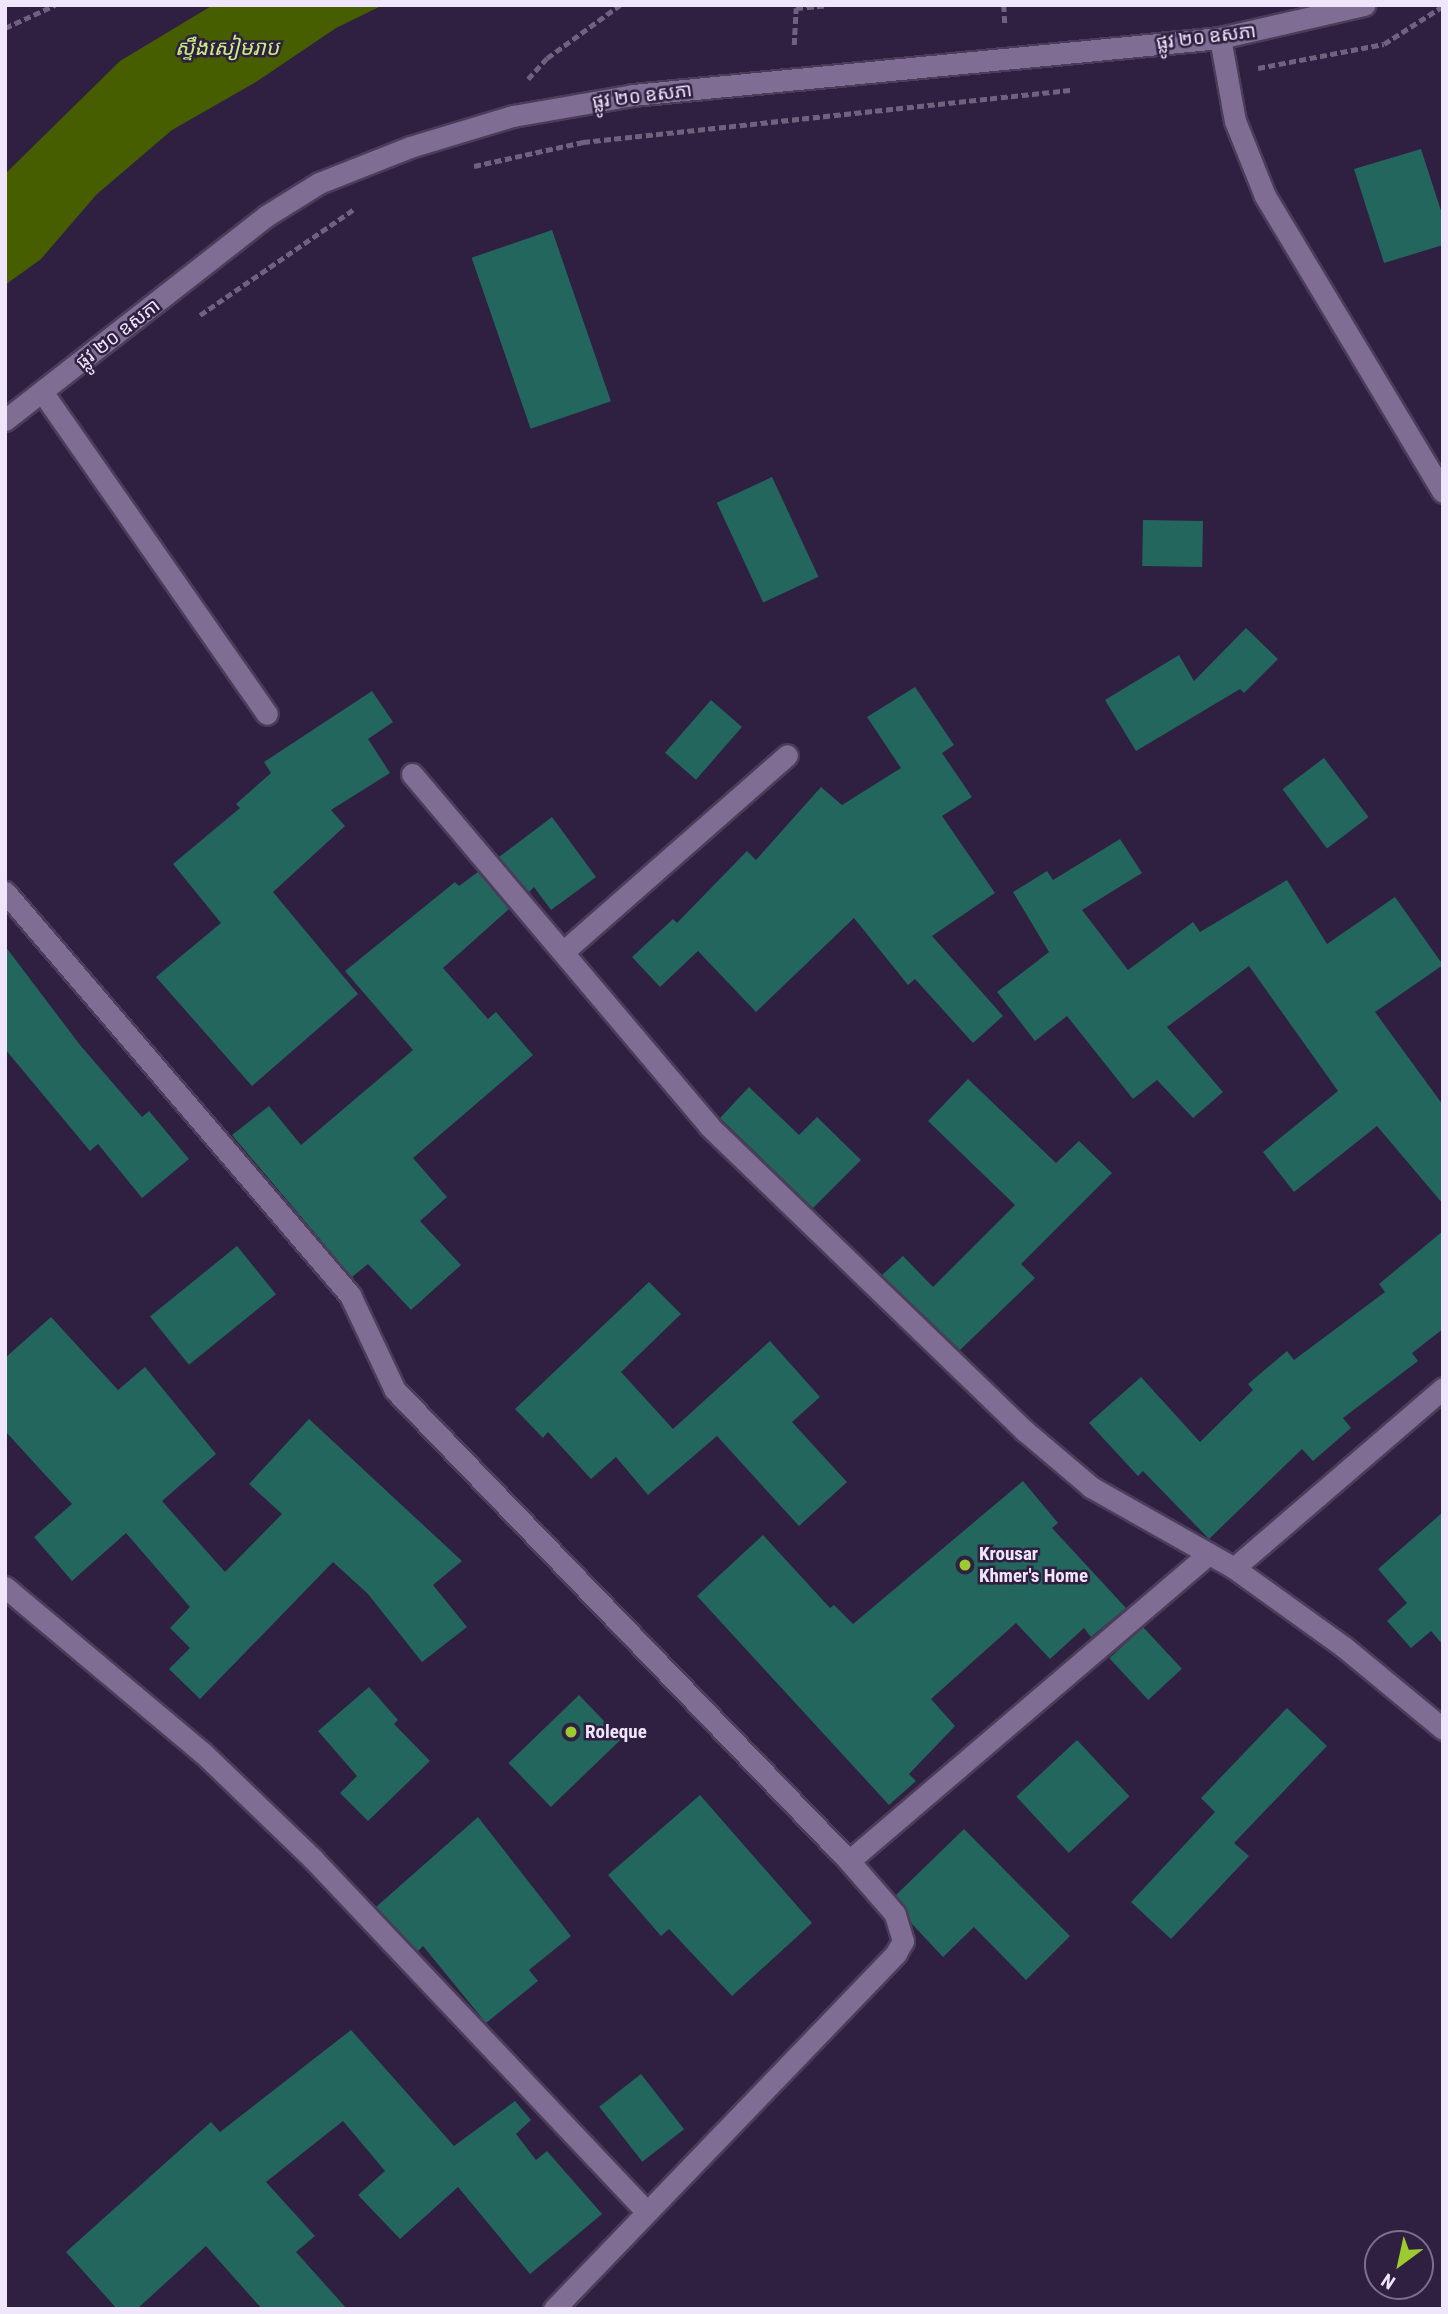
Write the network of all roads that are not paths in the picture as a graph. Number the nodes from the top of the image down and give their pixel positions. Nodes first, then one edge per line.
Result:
1 (1364, 5) edge
2 (1220, 38) junction
3 (43, 393) junction
4 (5, 421) edge
5 (1443, 492) edge
6 (267, 714) dead end
7 (787, 755) dead end
8 (412, 774) dead end
9 (5, 892) edge
10 (563, 952) junction
11 (1443, 1388) edge
12 (1209, 1554) junction
13 (1234, 1568) junction
14 (5, 1587) edge
15 (1443, 1729) edge
16 (849, 1861) junction
17 (645, 2210) junction
18 (554, 2309) edge

1 - 2 street, ផ្លូវ ២០ ឧសភា
2 - 3 street, ផ្លូវ ២០ ឧសភា
2 - 5 street
3 - 4 street, ផ្លូវ ២០ ឧសភា
3 - 6 street
7 - 10 street
8 - 10 street
9 - 16 street
10 - 12 street
11 - 13 street
12 - 13 street
12 - 16 street
13 - 15 street
14 - 17 street
16 - 17 street
17 - 18 street

